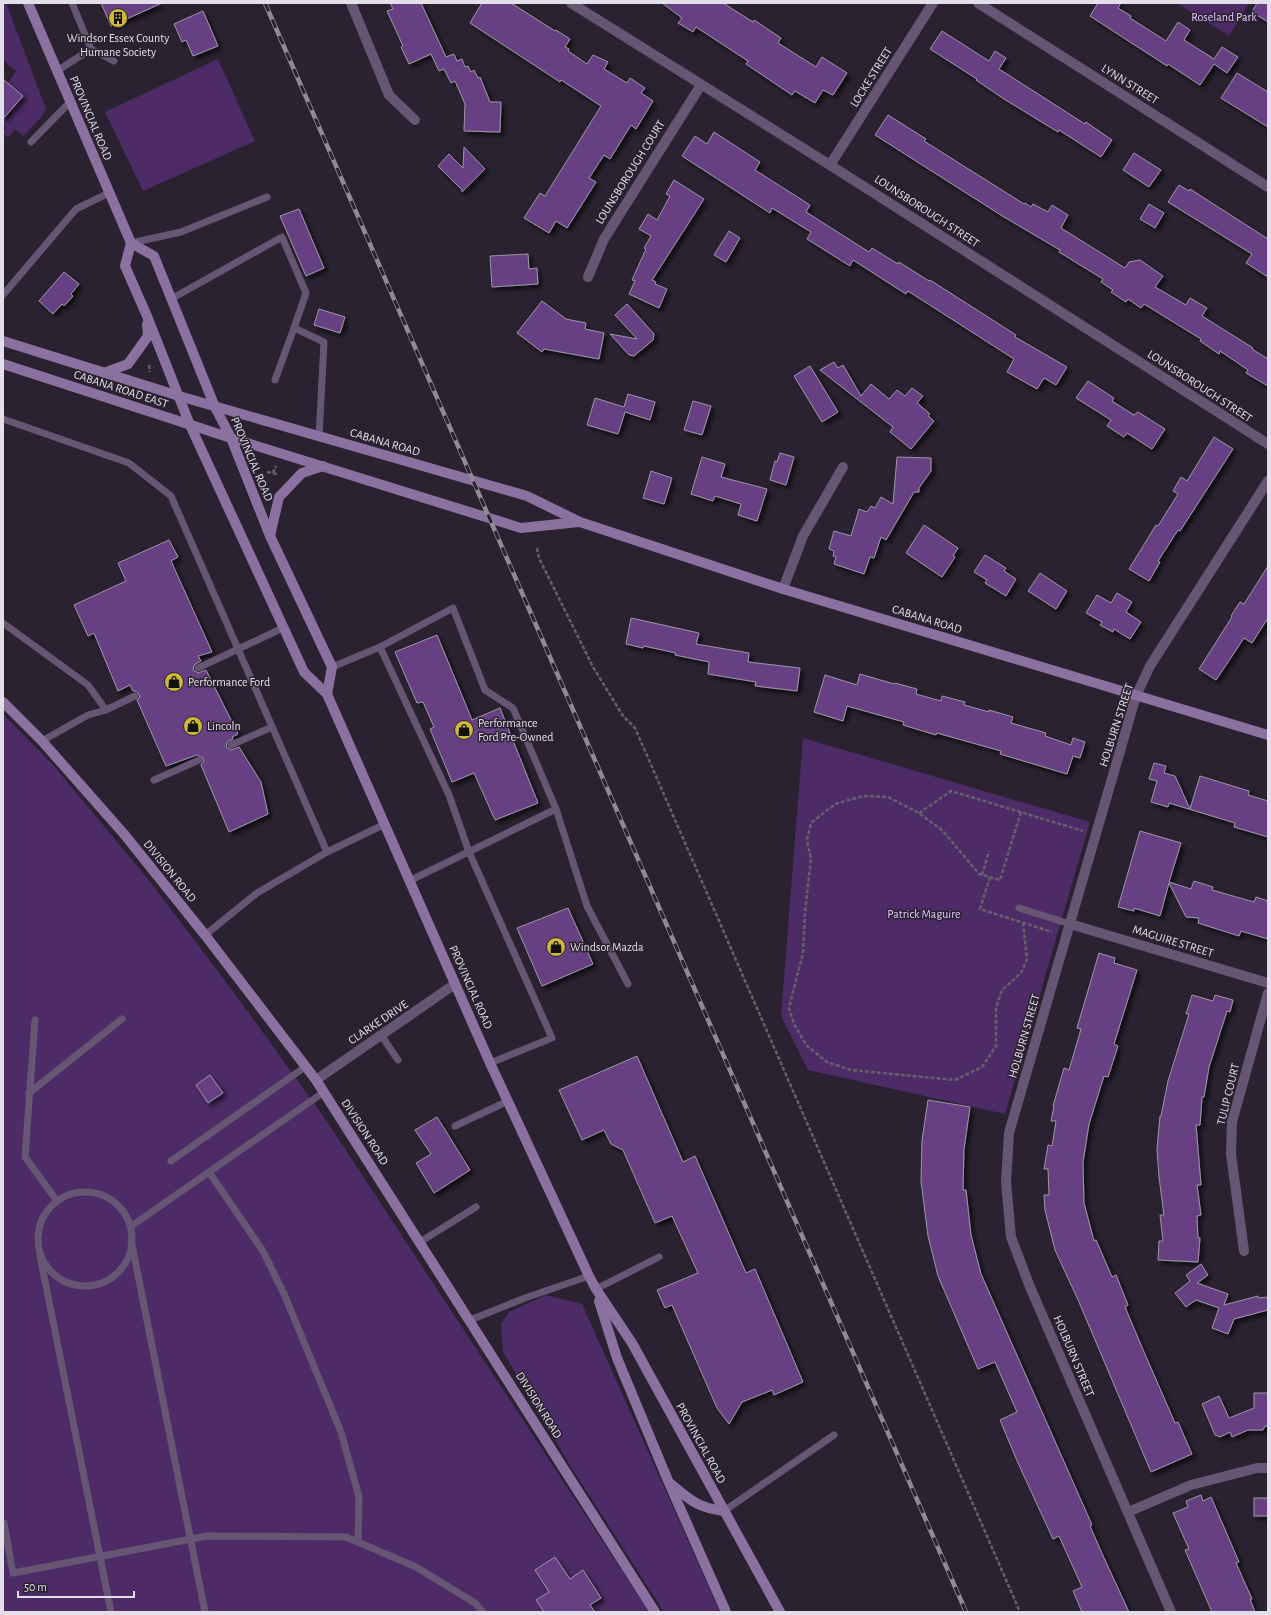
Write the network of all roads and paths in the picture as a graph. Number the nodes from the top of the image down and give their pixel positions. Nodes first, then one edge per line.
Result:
1 (28, 3) edge
2 (72, 3) edge
3 (351, 3) edge
4 (571, 3) edge
5 (933, 3) edge
6 (978, 3) edge
7 (92, 49) junction
8 (114, 61) dead end
9 (57, 71) junction
10 (701, 85) junction
11 (70, 102) junction
12 (415, 120) dead end
13 (31, 142) dead end
14 (830, 164) junction
15 (1268, 187) edge
16 (109, 192) junction
17 (267, 197) dead end
18 (131, 243) junction
19 (588, 277) dead end
20 (3, 295) edge
21 (171, 299) junction
22 (147, 316) junction
23 (294, 328) junction
24 (3, 340) edge
25 (3, 364) edge
26 (149, 365) dead end
27 (150, 372) dead end
28 (104, 373) junction
29 (275, 380) dead end
30 (179, 396) junction
31 (215, 407) junction
32 (3, 419) edge
33 (190, 425) junction
34 (320, 437) junction
35 (231, 438) junction
36 (1268, 444) edge
37 (276, 466) dead end
38 (323, 466) junction
39 (843, 467) dead end
40 (267, 472) dead end
41 (273, 473) junction
42 (277, 474) dead end
43 (1268, 481) edge
44 (580, 522) junction
45 (270, 536) junction
46 (537, 548) dead end
47 (783, 589) junction
48 (3, 623) edge
49 (283, 628) junction
50 (380, 647) junction
51 (238, 649) junction
52 (332, 667) junction
53 (198, 668) dead end
54 (327, 694) junction
55 (135, 696) dead end
56 (1136, 696) junction
57 (3, 702) edge
58 (106, 710) junction
59 (272, 727) junction
60 (1268, 735) edge
61 (42, 741) junction
62 (231, 745) dead end
63 (199, 760) dead end
64 (154, 780) dead end
65 (556, 810) junction
66 (1021, 812) junction
67 (919, 813) junction
68 (385, 824) junction
69 (1083, 831) dead end
70 (989, 851) dead end
71 (327, 852) junction
72 (469, 852) junction
73 (982, 875) junction
74 (990, 877) junction
75 (409, 881) junction
76 (1019, 908) dead end
77 (1024, 923) junction
78 (1070, 924) junction
79 (1052, 932) dead end
80 (205, 935) junction
81 (1268, 983) edge
82 (455, 984) junction
83 (628, 984) dead end
84 (1268, 993) edge
85 (122, 1019) dead end
86 (35, 1020) dead end
87 (381, 1036) junction
88 (398, 1060) dead end
89 (490, 1063) junction
90 (305, 1066) junction
91 (316, 1080) junction
92 (324, 1092) junction
93 (30, 1093) junction
94 (508, 1101) junction
95 (455, 1126) dead end
96 (172, 1160) dead end
97 (209, 1172) junction
98 (57, 1201) junction
99 (476, 1208) dead end
100 (130, 1227) junction
101 (131, 1240) junction
102 (420, 1242) junction
103 (1244, 1251) dead end
104 (40, 1256) junction
105 (659, 1257) dead end
106 (589, 1276) junction
107 (596, 1289) junction
108 (470, 1320) junction
109 (834, 1435) dead end
110 (1268, 1468) edge
111 (669, 1483) junction
112 (724, 1510) junction
113 (1128, 1512) junction
114 (4, 1523) edge
115 (190, 1539) junction
116 (358, 1542) junction
117 (100, 1556) junction
118 (111, 1612) edge
119 (205, 1612) edge
120 (483, 1612) edge
121 (656, 1612) edge
122 (726, 1612) edge
123 (780, 1612) edge
124 (1020, 1612) edge
125 (1171, 1612) edge

1 - 9 main road, PROVINCIAL ROAD
2 - 7 lane
3 - 12 street
4 - 10 street, LOUNSBOROUGH STREET
5 - 14 street, LOCKE STREET
6 - 15 street, LYNN STREET
7 - 8 lane
7 - 9 lane
9 - 11 main road, PROVINCIAL ROAD
10 - 14 street, LOUNSBOROUGH STREET
10 - 19 street, LOUNSBOROUGH COURT
11 - 13 lane
11 - 16 main road, PROVINCIAL ROAD
14 - 36 street, LOUNSBOROUGH STREET
16 - 18 main road, PROVINCIAL ROAD
16 - 20 lane
17 - 18 lane
18 - 21 main road, PROVINCIAL ROAD
18 - 22 main road, PROVINCIAL ROAD
21 - 23 lane
21 - 31 main road, PROVINCIAL ROAD
22 - 28 main road
22 - 30 main road, PROVINCIAL ROAD
23 - 29 lane
23 - 34 lane
24 - 28 main road, CABANA ROAD EAST
25 - 33 main road, CABANA ROAD EAST
26 - 27 path
28 - 30 main road, CABANA ROAD EAST
30 - 31 main road, CABANA ROAD
30 - 33 main road, PROVINCIAL ROAD
31 - 34 main road, CABANA ROAD
31 - 35 main road, PROVINCIAL ROAD
32 - 51 lane
33 - 35 main road, CABANA ROAD EAST
33 - 49 main road, PROVINCIAL ROAD
34 - 44 main road, CABANA ROAD
35 - 38 main road, CABANA ROAD
35 - 45 main road, PROVINCIAL ROAD
37 - 41 path
38 - 44 main road, CABANA ROAD
38 - 45 main road
39 - 47 street
40 - 41 path
41 - 42 path
43 - 56 street, HOLBURN STREET
44 - 47 main road, CABANA ROAD
45 - 52 main road, PROVINCIAL ROAD
46 - 124 path
47 - 56 main road, CABANA ROAD
48 - 58 lane
49 - 51 lane
49 - 54 main road, PROVINCIAL ROAD
50 - 52 lane
50 - 65 lane
50 - 72 lane
51 - 53 lane
51 - 59 lane
52 - 54 main road
54 - 68 main road, PROVINCIAL ROAD
55 - 58 lane
56 - 60 main road, CABANA ROAD
56 - 78 street, HOLBURN STREET
57 - 61 main road, DIVISION ROAD
58 - 61 lane
59 - 62 lane
59 - 71 lane
61 - 80 main road, DIVISION ROAD
63 - 64 lane
65 - 72 lane
65 - 83 lane
66 - 67 path
66 - 69 path
66 - 74 path
67 - 73 path
67 - 77 path
68 - 71 lane
68 - 75 main road, PROVINCIAL ROAD
70 - 73 path
71 - 80 lane
72 - 75 lane
72 - 89 lane
73 - 74 path
74 - 77 path
75 - 82 main road, PROVINCIAL ROAD
76 - 78 lane
77 - 79 path
78 - 81 street, MAGUIRE STREET
78 - 113 street, HOLBURN STREET
80 - 90 main road, DIVISION ROAD
82 - 87 street, CLARKE DRIVE
82 - 89 main road, PROVINCIAL ROAD
84 - 103 street, TULIP COURT
85 - 93 lane
86 - 93 lane
87 - 88 lane
87 - 91 street, CLARKE DRIVE
89 - 94 main road, PROVINCIAL ROAD
90 - 91 main road, DIVISION ROAD
90 - 96 lane
91 - 92 main road, DIVISION ROAD
92 - 97 lane
92 - 102 main road, DIVISION ROAD
93 - 98 lane
94 - 95 lane
94 - 106 main road, PROVINCIAL ROAD
97 - 100 lane
97 - 116 lane
98 - 100 lane
98 - 104 lane
99 - 102 lane
100 - 101 lane
101 - 104 lane
101 - 115 lane
102 - 108 main road, DIVISION ROAD
104 - 117 lane
105 - 107 lane
106 - 107 main road, PROVINCIAL ROAD
106 - 108 lane
107 - 111 main road, PROVINCIAL ROAD
107 - 112 main road, PROVINCIAL ROAD
108 - 121 main road, DIVISION ROAD
109 - 112 lane
110 - 113 street
111 - 112 main road
111 - 122 main road, PROVINCIAL ROAD
112 - 123 main road, PROVINCIAL ROAD
113 - 125 street, HOLBURN STREET
114 - 117 lane
115 - 116 lane
115 - 117 lane
115 - 119 lane
116 - 120 lane
117 - 118 lane

